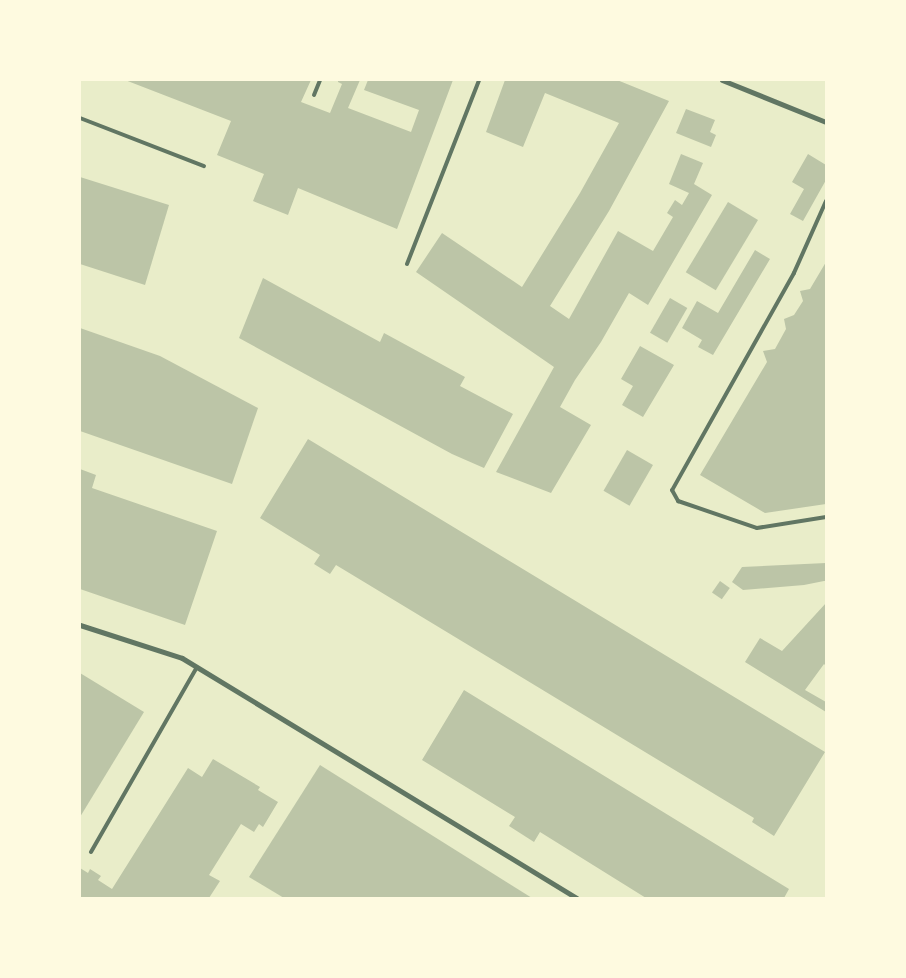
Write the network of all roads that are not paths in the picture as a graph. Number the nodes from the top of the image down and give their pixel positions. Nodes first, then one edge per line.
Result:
1 (320, 80) edge
2 (479, 80) edge
3 (722, 80) edge
4 (314, 95) dead end
5 (80, 118) edge
6 (826, 122) edge
7 (204, 166) dead end
8 (826, 201) edge
9 (407, 264) dead end
10 (826, 517) edge
11 (80, 625) edge
12 (197, 667) junction
13 (91, 852) dead end
14 (577, 898) edge

1 - 4 lane
2 - 9 lane
3 - 6 street
5 - 7 lane
8 - 10 lane
11 - 12 street
12 - 13 lane
12 - 14 street

